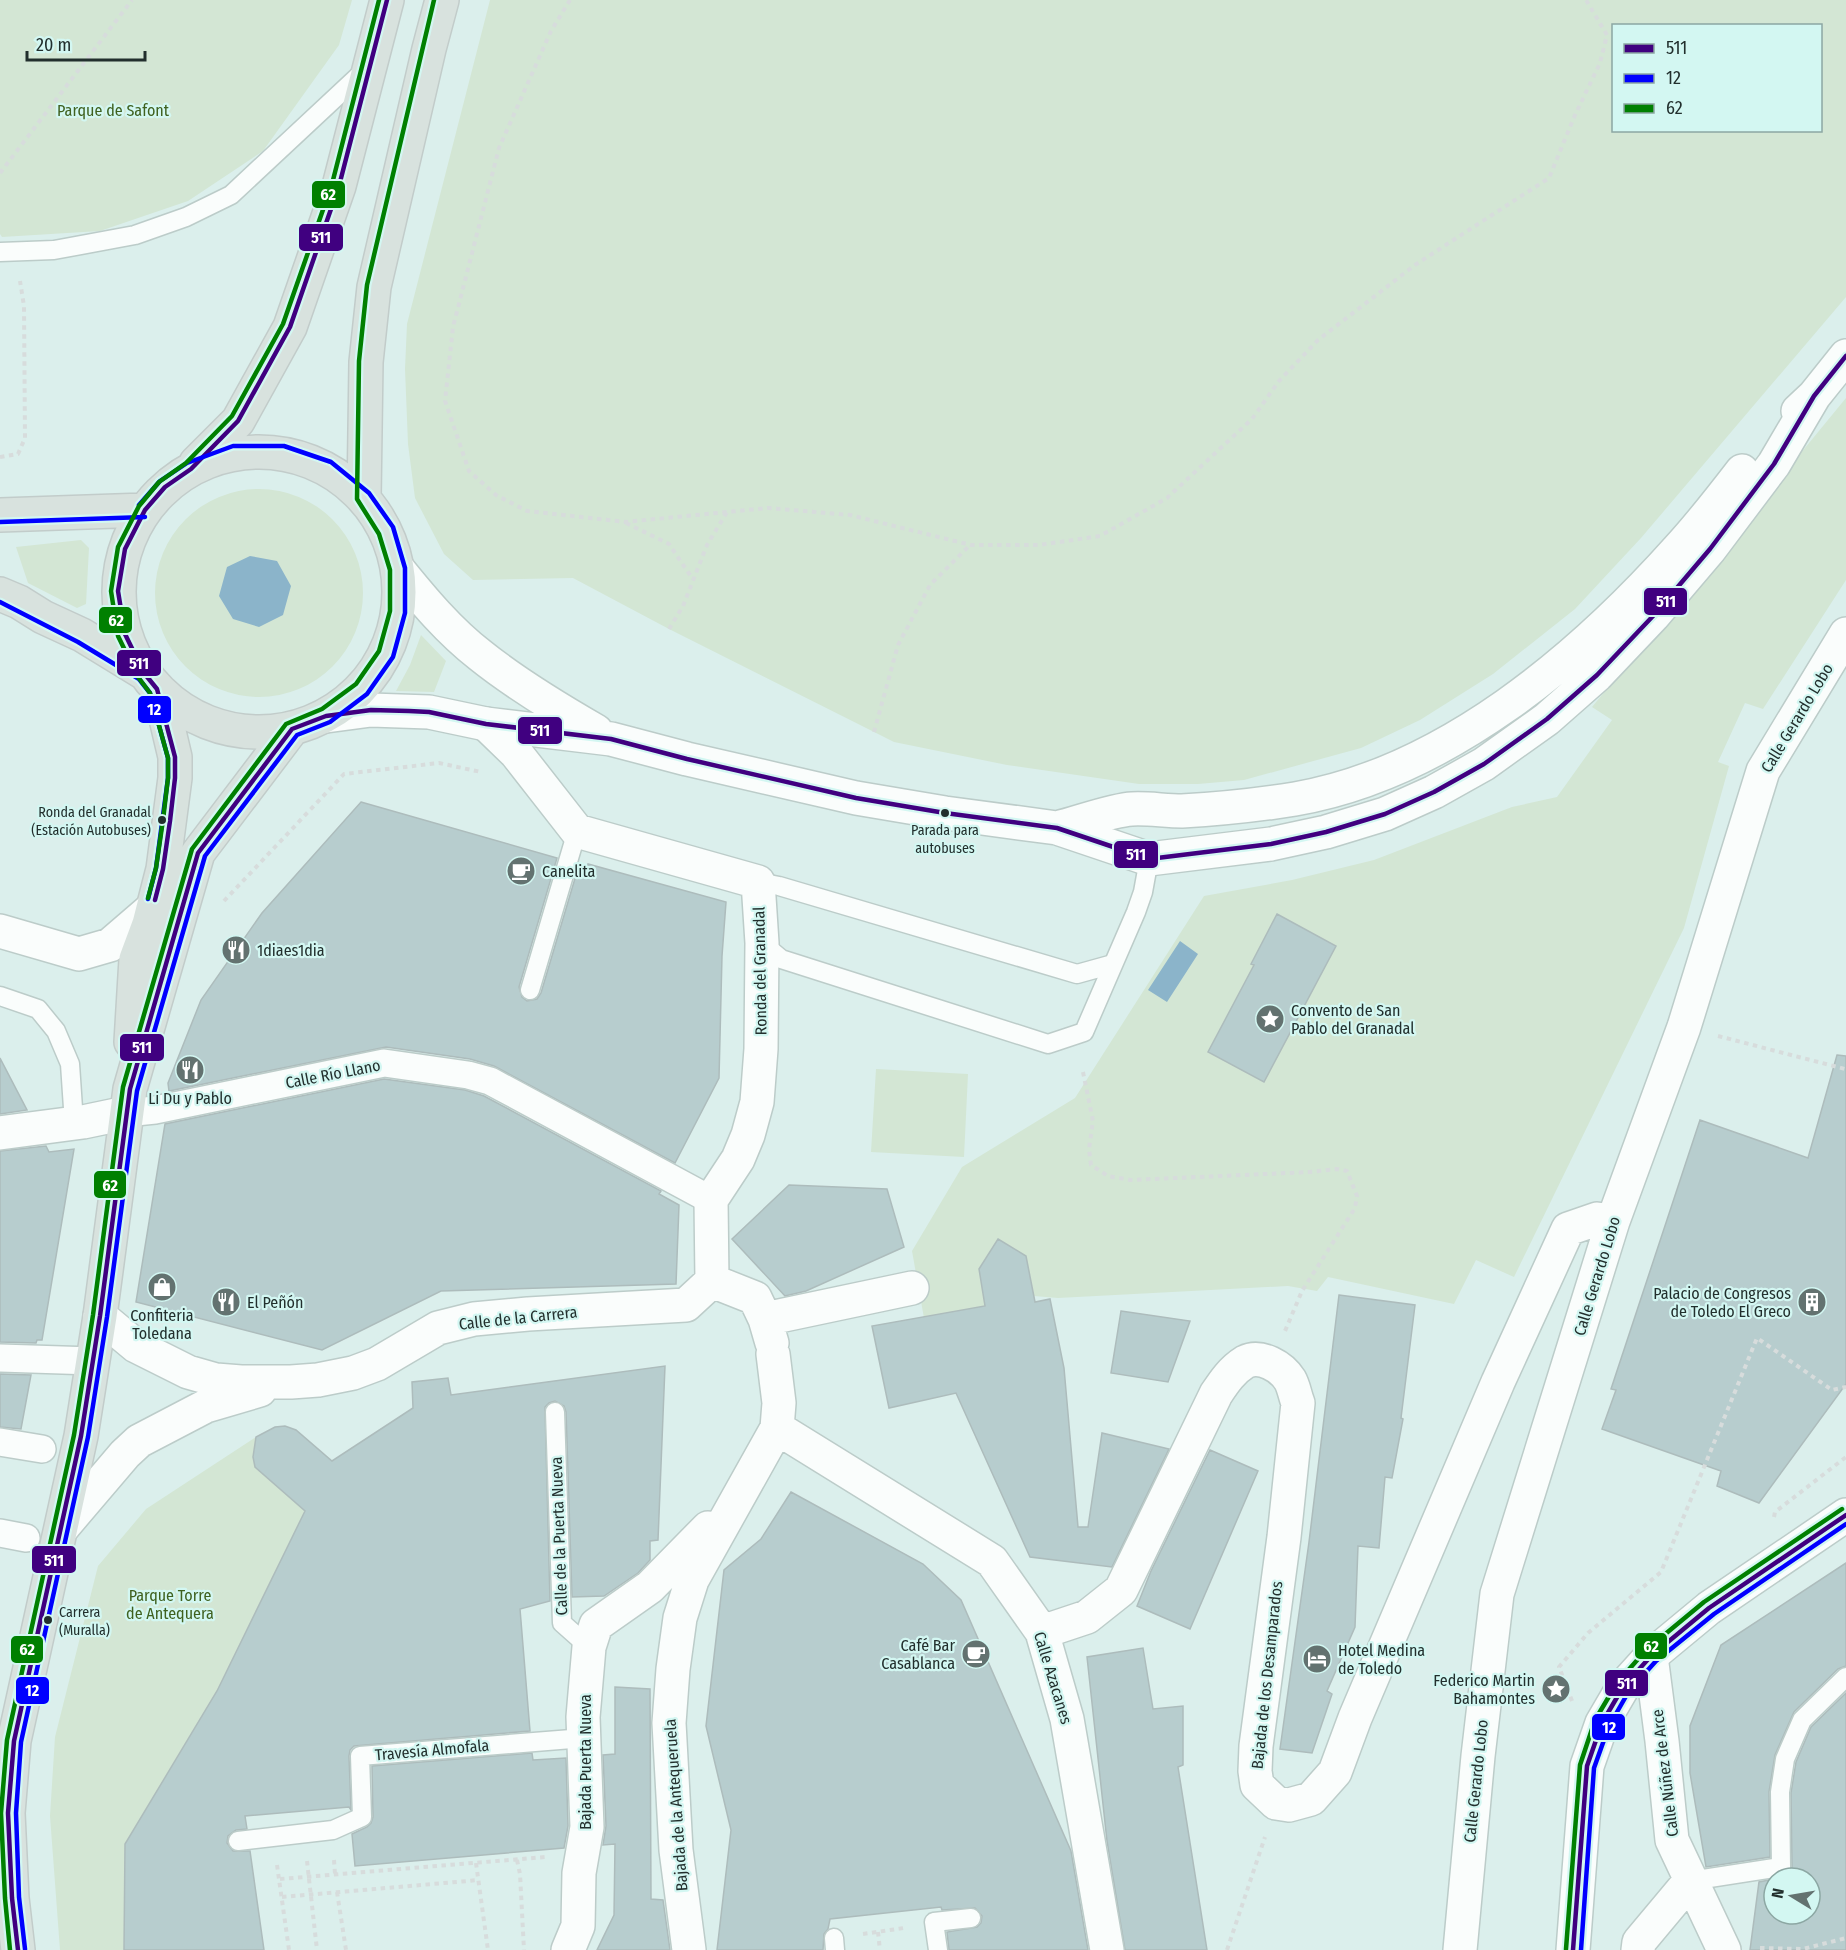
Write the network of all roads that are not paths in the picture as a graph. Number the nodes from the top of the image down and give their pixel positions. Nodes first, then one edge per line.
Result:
1 (387, 0) edge
2 (442, 0) edge
3 (368, 66) junction
4 (6, 252) edge
5 (1846, 356) edge
6 (1814, 396) junction
7 (191, 469) junction
8 (364, 498) junction
9 (145, 510) junction
10 (0, 514) edge
11 (398, 569) junction
12 (0, 594) edge
13 (1846, 634) edge
14 (150, 681) junction
15 (326, 716) junction
16 (486, 723) junction
17 (292, 729) junction
18 (611, 739) junction
19 (1057, 828) junction
20 (577, 831) junction
21 (1149, 859) junction
22 (758, 882) junction
23 (153, 908) junction
24 (0, 931) edge
25 (762, 943) junction
26 (1113, 964) junction
27 (530, 990) dead end
28 (0, 996) edge
29 (128, 1101) junction
30 (74, 1123) junction
31 (0, 1133) edge
32 (711, 1200) junction
33 (1613, 1221) junction
34 (712, 1281) junction
35 (912, 1288) dead end
36 (100, 1316) junction
37 (770, 1339) junction
38 (0, 1358) edge
39 (93, 1361) junction
40 (291, 1382) junction
41 (555, 1412) dead end
42 (777, 1428) junction
43 (0, 1442) edge
44 (42, 1449) dead end
45 (741, 1494) junction
46 (1846, 1515) edge
47 (62, 1528) junction
48 (0, 1533) edge
49 (26, 1538) dead end
50 (1042, 1632) junction
51 (589, 1647) junction
52 (1651, 1656) junction
53 (1846, 1677) edge
54 (584, 1738) junction
55 (238, 1841) dead end
56 (1690, 1881) junction
57 (971, 1918) dead end
58 (1724, 1948) edge
59 (18, 1950) edge
60 (568, 1950) edge
61 (689, 1950) edge
62 (938, 1950) edge
63 (1107, 1950) edge
64 (1460, 1950) edge
65 (1573, 1950) edge
66 (1638, 1950) edge

1 - 3 main road
2 - 8 main road
3 - 4 lane
3 - 7 main road
5 - 6 street
6 - 19 street
6 - 21 street
7 - 8 main road
7 - 9 main road
8 - 11 main road
9 - 10 main road
9 - 14 main road
11 - 15 main road
11 - 18 street
12 - 14 main road
13 - 33 street, Calle Gerardo Lobo
14 - 17 main road
14 - 23 main road
15 - 16 street
15 - 17 main road
16 - 18 street
16 - 20 street
17 - 29 main road
18 - 19 street
19 - 21 street
20 - 22 street
20 - 27 lane
21 - 26 lane
22 - 25 street, Ronda del Granadal
22 - 26 lane
23 - 24 street
23 - 29 main road
25 - 26 lane
25 - 32 street, Ronda del Granadal
28 - 30 lane
29 - 30 street, Calle Río Llano
29 - 32 street, Calle Río Llano
29 - 36 main road
30 - 31 street, Calle Río Llano
32 - 34 street
33 - 50 street, Bajada de los Desamparados
33 - 64 street, Calle Gerardo Lobo
34 - 37 street
34 - 40 street, Calle de la Carrera
35 - 37 street
36 - 39 main road
36 - 40 street, Calle de la Carrera
37 - 42 street
38 - 39 street
39 - 47 main road, Calle de la Carrera
40 - 47 street, Calle de la Carrera
41 - 51 lane, Calle de la Puerta Nueva
42 - 45 street
42 - 50 street, Calle Azacanes
43 - 44 street
45 - 51 street, Bajada Puerta Nueva
45 - 61 street, Bajada de la Antequeruela
46 - 52 street
47 - 59 main road, Calle de la Carrera
48 - 49 street
50 - 63 street, Calle Azacanes
51 - 54 street, Bajada Puerta Nueva
52 - 56 street, Calle Núñez de Arce
52 - 65 street
53 - 56 lane
54 - 55 lane, Travesía Almofala
54 - 60 street, Bajada Puerta Nueva
56 - 58 street, Calle Núñez de Arce
56 - 66 street
57 - 62 lane

